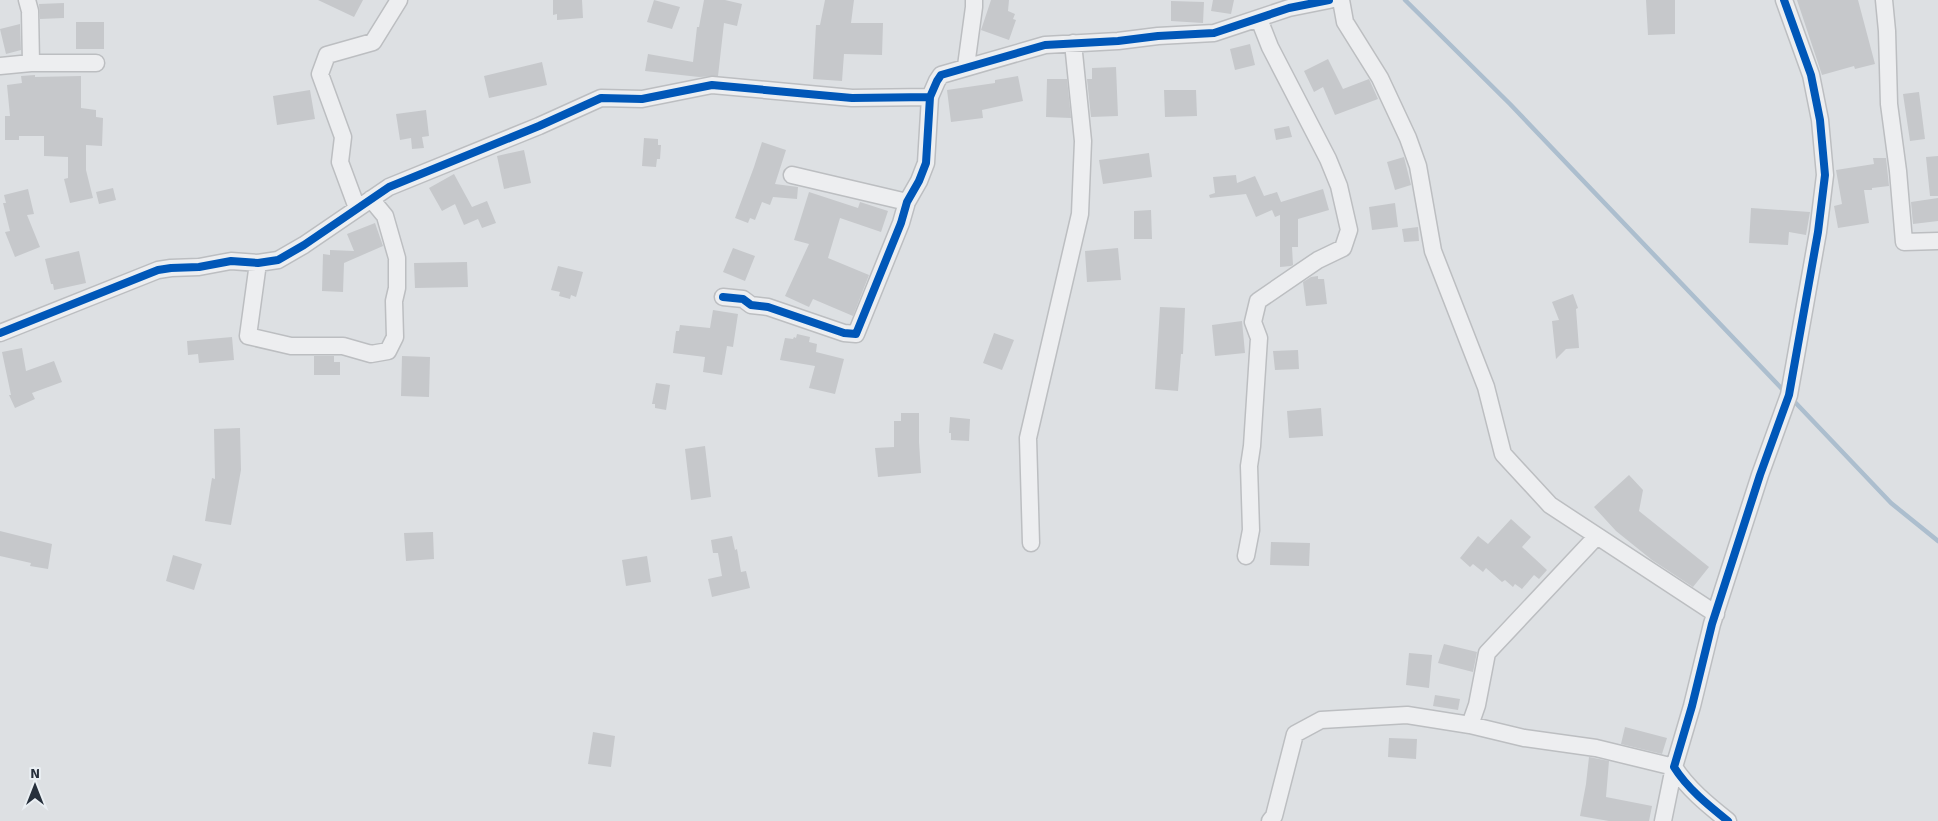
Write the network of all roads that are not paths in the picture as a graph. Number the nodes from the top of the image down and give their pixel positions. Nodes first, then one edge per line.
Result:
1 (27, 0) edge
2 (399, 0) edge
3 (974, 0) edge
4 (1329, 0) edge
5 (1341, 0) edge
6 (1784, 0) edge
7 (1884, 0) edge
8 (1259, 19) junction
9 (1073, 43) junction
10 (32, 63) junction
11 (96, 63) dead end
12 (0, 66) edge
13 (966, 66) junction
14 (930, 97) junction
15 (792, 174) dead end
16 (907, 202) junction
17 (364, 203) junction
18 (1938, 241) edge
19 (258, 263) junction
20 (723, 297) dead end
21 (0, 333) edge
22 (1597, 536) junction
23 (1031, 543) dead end
24 (1246, 556) dead end
25 (1716, 614) junction
26 (1470, 725) junction
27 (1674, 767) junction
28 (1270, 821) edge
29 (1663, 821) edge
30 (1728, 821) edge

1 - 10 street
2 - 17 street
3 - 13 street
4 - 8 street
5 - 22 street
6 - 25 street
7 - 18 street
8 - 9 street
8 - 24 street
9 - 13 street
9 - 23 street
10 - 11 street
10 - 12 street
13 - 14 street
14 - 16 street
14 - 17 street
15 - 16 street
16 - 20 street
17 - 19 street
17 - 19 street
19 - 21 street
22 - 25 street
22 - 26 street
25 - 27 street
26 - 27 street
26 - 28 street
27 - 29 street
27 - 30 street

